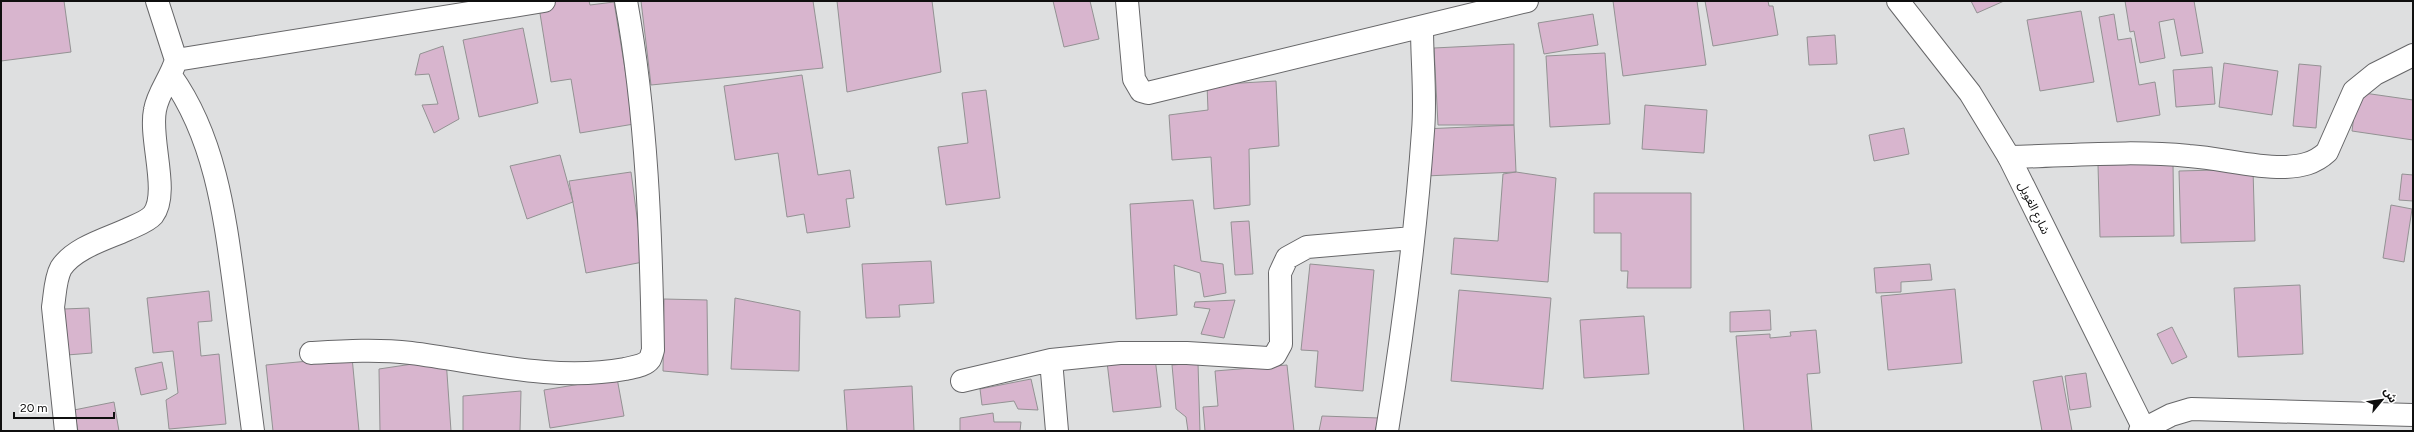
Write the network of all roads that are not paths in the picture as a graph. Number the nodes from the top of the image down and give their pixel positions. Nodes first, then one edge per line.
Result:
1 (157, 1) edge
2 (544, 1) edge
3 (626, 1) edge
4 (1127, 1) edge
5 (1527, 1) edge
6 (1898, 1) edge
7 (469, 7) edge
8 (1422, 28) junction
9 (2413, 55) edge
10 (174, 68) junction
11 (2009, 157) junction
12 (1413, 238) junction
13 (312, 353) dead end
14 (1051, 360) junction
15 (962, 381) dead end
16 (2413, 415) edge
17 (2143, 430) edge
18 (66, 431) edge
19 (253, 431) edge
20 (1057, 431) edge
21 (1387, 431) edge

1 - 10 street
2 - 7 street
3 - 13 street
4 - 8 street
5 - 8 street
6 - 11 street, شارع الغويل
7 - 10 street
8 - 12 street
9 - 11 street
10 - 18 street
10 - 19 street
11 - 17 street, شارع الغويل
12 - 14 street
12 - 21 street
14 - 15 street
14 - 20 street
16 - 17 street

